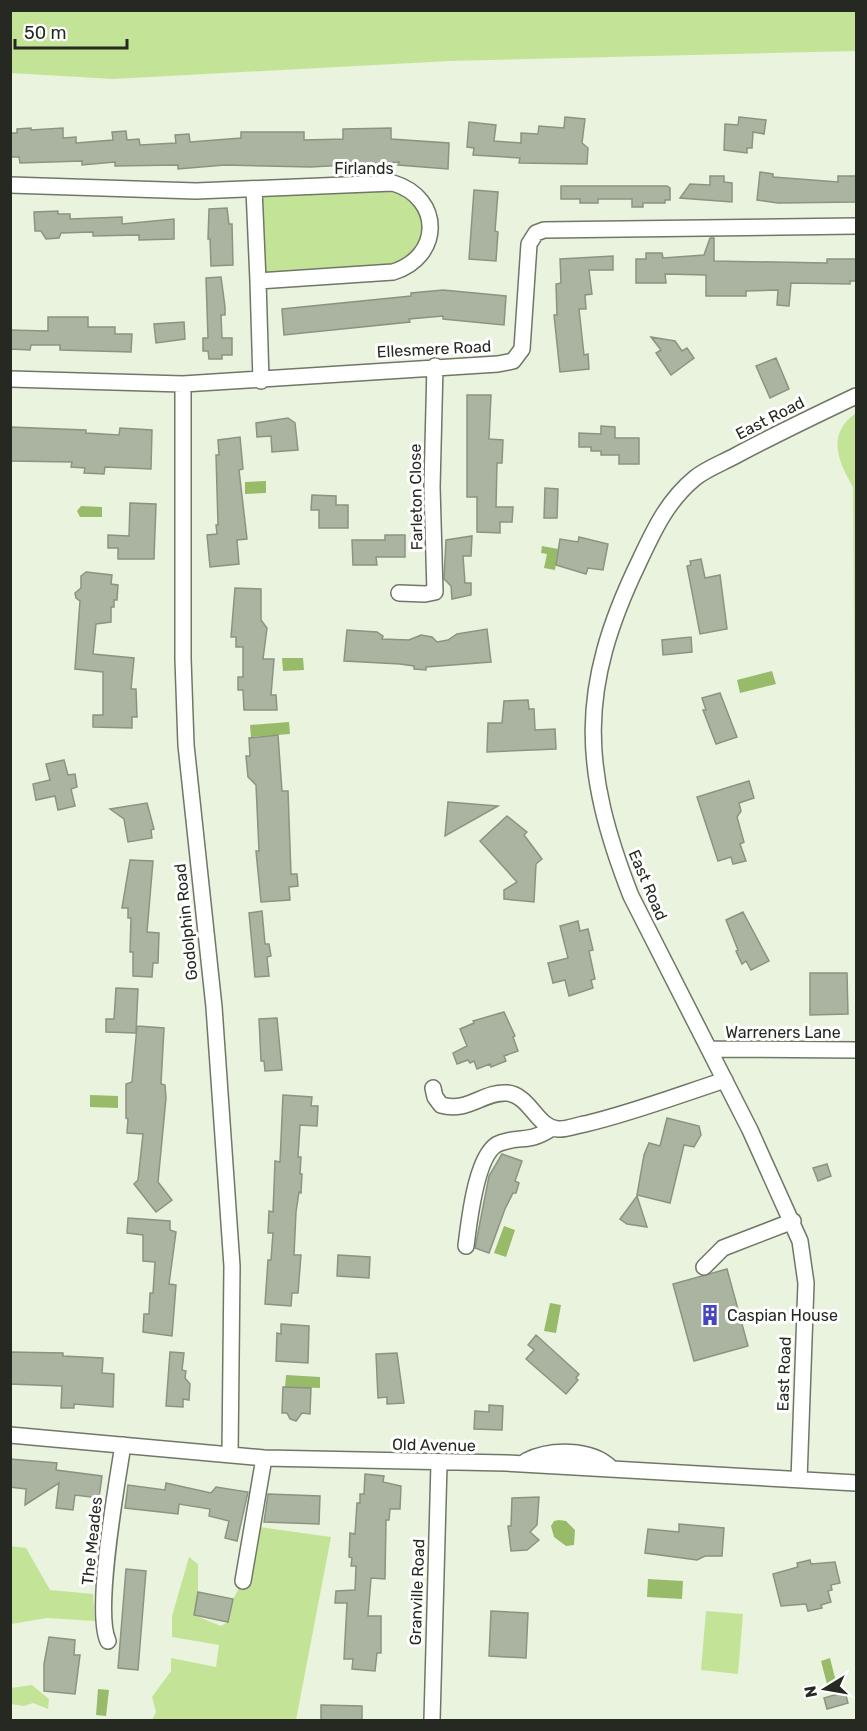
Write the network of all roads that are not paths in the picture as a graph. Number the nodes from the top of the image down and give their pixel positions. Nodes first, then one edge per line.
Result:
1 (10, 184) edge
2 (254, 189) junction
3 (856, 226) edge
4 (258, 281) junction
5 (435, 366) junction
6 (10, 380) edge
7 (261, 381) junction
8 (183, 384) junction
9 (856, 396) edge
10 (399, 593) dead end
11 (710, 1050) junction
12 (856, 1050) edge
13 (725, 1080) junction
14 (433, 1088) dead end
15 (552, 1128) junction
16 (793, 1221) junction
17 (466, 1246) dead end
18 (704, 1267) dead end
19 (10, 1436) edge
20 (123, 1445) junction
21 (230, 1455) junction
22 (264, 1458) junction
23 (439, 1464) junction
24 (799, 1480) junction
25 (856, 1483) edge
26 (243, 1581) dead end
27 (108, 1641) dead end
28 (432, 1720) edge

1 - 2 street, Firlands
2 - 4 street
2 - 4 street, Firlands
3 - 5 street, Ellesmere Road
4 - 7 street
5 - 7 street, Ellesmere Road
5 - 10 street, Farleton Close
6 - 8 street, Ellesmere Road
7 - 8 street, Ellesmere Road
8 - 21 street, Godolphin Road
9 - 11 street, East Road
11 - 12 street, Warreners Lane
11 - 13 street, East Road
13 - 15 street
13 - 16 street, East Road
14 - 15 street
15 - 17 street
16 - 18 street
16 - 24 street, East Road
19 - 20 street, Old Avenue
20 - 21 street, Old Avenue
20 - 27 street, The Meades
21 - 22 street, Old Avenue
22 - 23 street, Old Avenue
22 - 26 street
23 - 24 street, Old Avenue
23 - 28 street, Granville Road
24 - 25 street, Old Avenue

